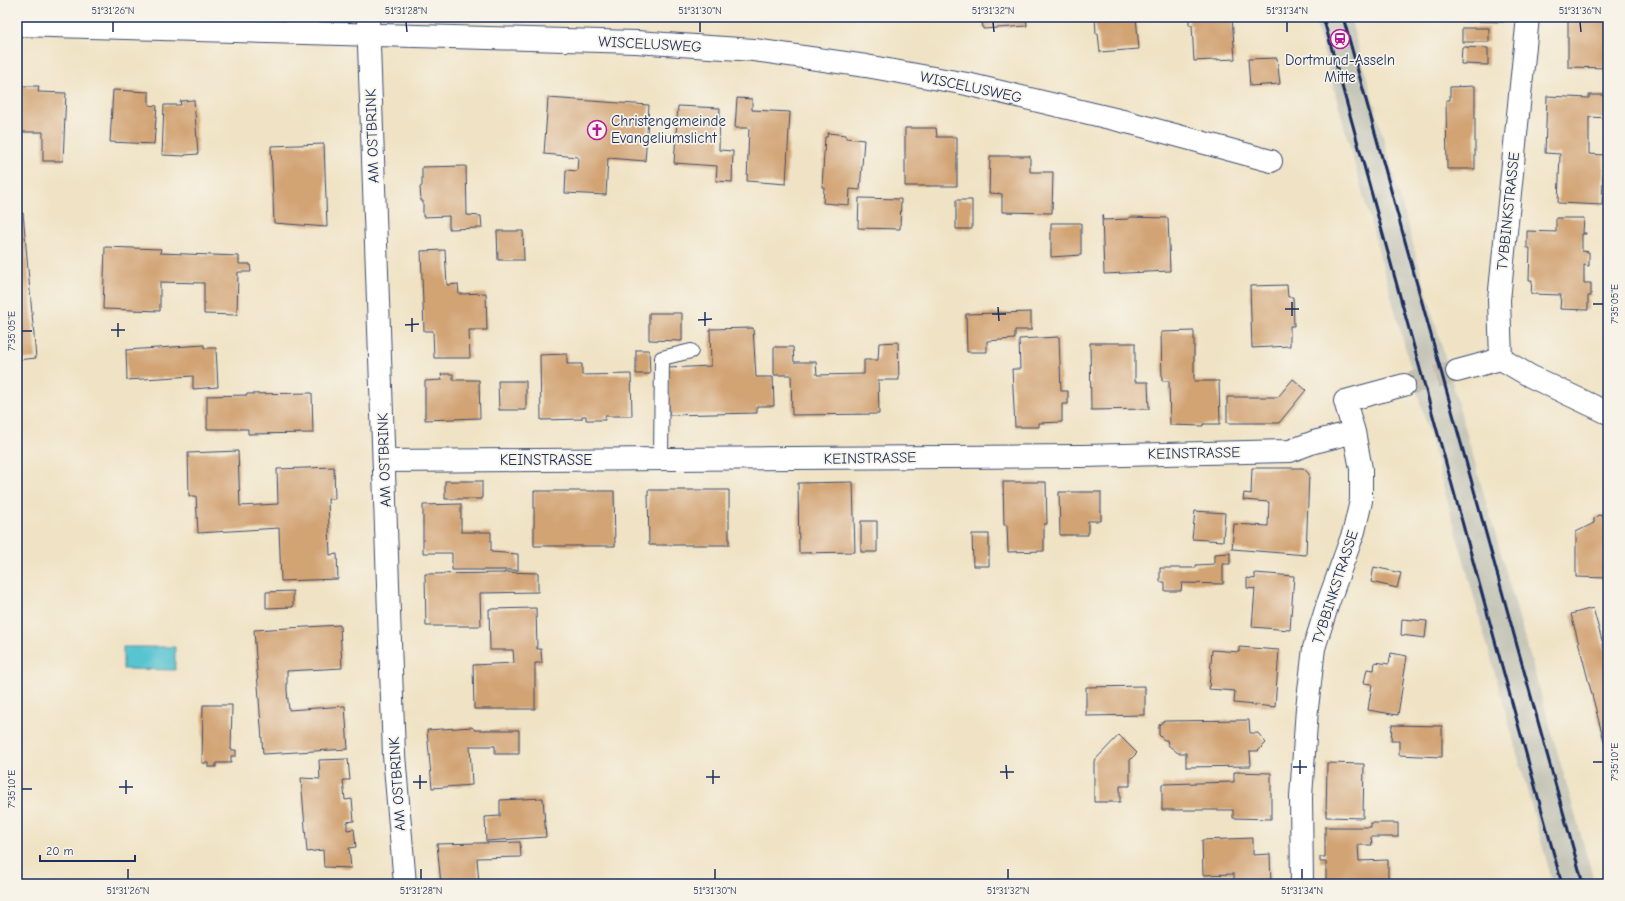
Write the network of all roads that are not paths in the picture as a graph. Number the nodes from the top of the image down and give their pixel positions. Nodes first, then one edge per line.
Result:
1 (1528, 17) edge
2 (17, 25) edge
3 (368, 26) edge
4 (1271, 161) dead end
5 (691, 351) dead end
6 (1501, 359) junction
7 (1457, 371) tunnel mouth
8 (1404, 385) tunnel mouth
9 (1608, 413) edge
10 (1354, 432) junction
11 (661, 459) junction
12 (384, 461) junction
13 (405, 884) edge
14 (1302, 884) edge

1 - 6 street, TYBBINKSTRASSE
2 - 3 street, WISCELUSWEG
3 - 4 street, WISCELUSWEG
3 - 12 street, AM OSTBRINK
5 - 11 lane
6 - 7 street
6 - 9 street
8 - 10 street, TYBBINKSTRASSE
10 - 11 street, KEINSTRASSE
10 - 14 street, TYBBINKSTRASSE
11 - 12 street, KEINSTRASSE
12 - 13 street, AM OSTBRINK

